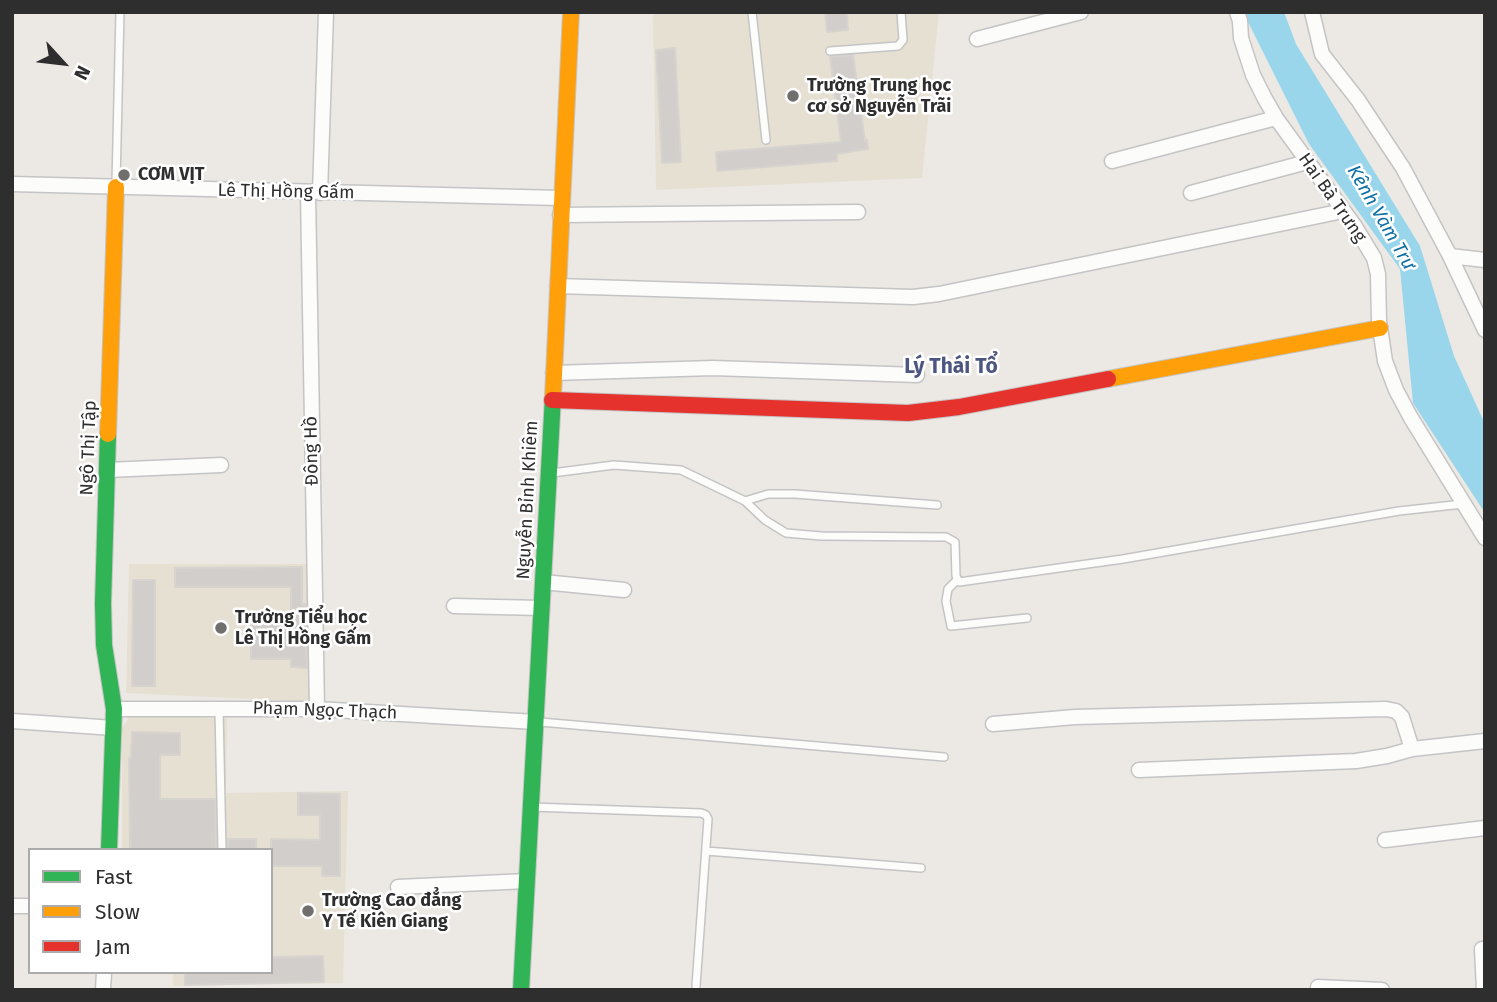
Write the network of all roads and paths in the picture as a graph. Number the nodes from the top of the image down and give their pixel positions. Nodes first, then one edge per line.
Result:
1 (120, 12) edge
2 (326, 12) edge
3 (571, 12) edge
4 (752, 12) edge
5 (901, 12) edge
6 (1081, 12) edge
7 (1237, 12) edge
8 (1312, 12) edge
9 (977, 39) dead end
10 (830, 51) dead end
11 (1276, 118) junction
12 (766, 140) dead end
13 (1112, 161) dead end
14 (1307, 162) junction
15 (12, 184) edge
16 (116, 187) junction
17 (314, 193) junction
18 (1191, 193) dead end
19 (560, 206) junction
20 (1343, 211) junction
21 (858, 212) dead end
22 (1450, 256) junction
23 (1485, 260) edge
24 (557, 286) junction
25 (1380, 328) junction
26 (1485, 330) edge
27 (553, 373) junction
28 (917, 374) dead end
29 (552, 400) junction
30 (221, 465) dead end
31 (107, 470) junction
32 (549, 473) junction
33 (745, 501) junction
34 (1464, 503) junction
35 (937, 505) dead end
36 (1485, 538) edge
37 (957, 580) junction
38 (543, 582) junction
39 (624, 590) dead end
40 (454, 606) dead end
41 (542, 608) junction
42 (1027, 618) dead end
43 (219, 708) junction
44 (114, 709) junction
45 (317, 709) junction
46 (12, 720) edge
47 (536, 722) junction
48 (993, 724) dead end
49 (114, 728) junction
50 (1485, 741) edge
51 (1412, 749) junction
52 (944, 757) dead end
53 (1139, 770) dead end
54 (531, 807) junction
55 (1485, 828) edge
56 (1385, 840) dead end
57 (109, 848) edge
58 (222, 848) edge
59 (706, 851) junction
60 (921, 868) dead end
61 (527, 881) junction
62 (398, 887) dead end
63 (1482, 949) dead end
64 (696, 986) dead end
65 (1318, 987) dead end
66 (521, 990) edge
67 (1382, 990) edge
68 (1484, 990) edge

1 - 16 lane
2 - 17 street, Đông Hồ
3 - 19 street, Nguyễn Bỉnh Khiêm
4 - 12 lane
5 - 10 lane
6 - 9 street
7 - 11 street, Hai Bà Trưng
8 - 22 street
11 - 13 street
11 - 14 street, Hai Bà Trưng
14 - 18 street
14 - 20 street, Hai Bà Trưng
15 - 16 street, Lê Thị Hồng Gấm
16 - 17 street, Lê Thị Hồng Gấm
16 - 31 street, Ngô Thị Tập
17 - 19 street, Lê Thị Hồng Gấm
17 - 45 street, Đông Hồ
19 - 21 street, Lê Thị Hồng Gấm
19 - 24 street, Nguyễn Bỉnh Khiêm
20 - 24 street
20 - 25 street, Hai Bà Trưng
22 - 23 street
22 - 26 street
24 - 27 street, Nguyễn Bỉnh Khiêm
25 - 29 street
25 - 34 street, Hai Bà Trưng
27 - 28 street
27 - 29 street, Nguyễn Bỉnh Khiêm
29 - 32 street, Nguyễn Bỉnh Khiêm
30 - 31 street
31 - 44 street, Ngô Thị Tập
32 - 33 lane
32 - 38 street, Nguyễn Bỉnh Khiêm
33 - 35 lane
33 - 37 lane
34 - 36 street, Hai Bà Trưng
34 - 37 lane
37 - 42 lane
38 - 39 street
38 - 41 street, Nguyễn Bỉnh Khiêm
40 - 41 street
41 - 47 street, Nguyễn Bỉnh Khiêm
43 - 44 street, Phạm Ngọc Thạch
43 - 45 street, Phạm Ngọc Thạch
43 - 58 lane
44 - 49 street, Ngô Thị Tập
45 - 47 street, Phạm Ngọc Thạch
46 - 49 street
47 - 52 lane
47 - 54 street, Nguyễn Bỉnh Khiêm
48 - 51 street
49 - 57 street, Ngô Thị Tập
50 - 51 street
51 - 53 street
54 - 59 lane
54 - 61 street, Nguyễn Bỉnh Khiêm
55 - 56 street
59 - 60 lane
59 - 64 lane
61 - 62 street
61 - 66 street, Nguyễn Bỉnh Khiêm
63 - 68 street
65 - 67 street

